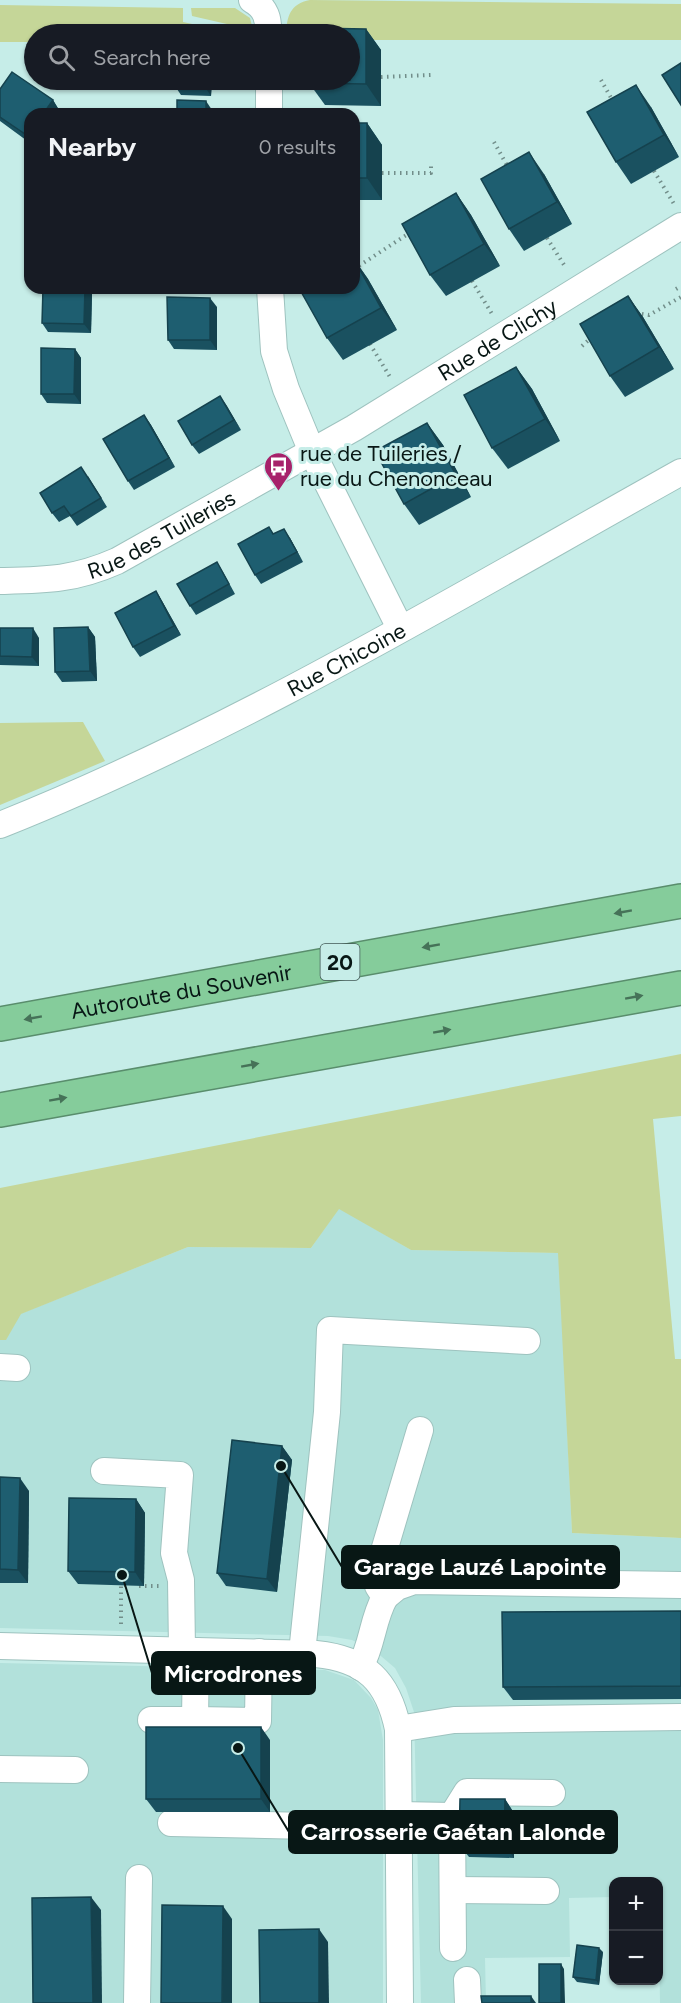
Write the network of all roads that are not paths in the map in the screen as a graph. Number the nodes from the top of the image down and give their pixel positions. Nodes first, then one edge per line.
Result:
1 (252, 0) edge
2 (279, 0) edge
3 (267, 24) edge
4 (269, 24) edge
5 (269, 90) edge
6 (269, 108) edge
7 (679, 218) edge
8 (270, 294) edge
9 (312, 452) junction
10 (681, 472) edge
11 (0, 581) edge
12 (400, 628) junction
13 (0, 825) edge
14 (681, 901) edge
15 (681, 988) edge
16 (0, 1024) edge
17 (0, 1110) edge
18 (527, 1341) dead end
19 (420, 1430) dead end
20 (104, 1471) dead end
21 (681, 1585) edge
22 (385, 1598) junction
23 (0, 1646) edge
24 (189, 1651) junction
25 (259, 1652) junction
26 (302, 1653) junction
27 (360, 1666) junction
28 (681, 1717) edge
29 (151, 1720) dead end
30 (195, 1720) junction
31 (398, 1729) junction
32 (0, 1769) edge
33 (75, 1770) dead end
34 (552, 1793) dead end
35 (399, 1821) junction
36 (460, 1821) junction
37 (171, 1823) dead end
38 (139, 1878) dead end
39 (453, 1890) junction
40 (546, 1891) dead end
41 (453, 1948) dead end
42 (137, 2003) edge
43 (400, 2003) edge

1 - 3 street
2 - 4 street
5 - 6 street
7 - 9 street, Rue de Clichy
8 - 9 street
9 - 11 street, Rue des Tuileries
9 - 12 street
10 - 12 street, Rue Chicoine
12 - 13 street, Rue Chicoine
14 -> 16 highway, Autoroute du Souvenir / 20
17 -> 15 highway
18 - 26 street
19 - 22 street
20 - 24 street
21 - 22 street
22 - 27 street
23 - 24 street
24 - 25 street
24 - 30 street
25 - 26 street
25 - 30 street
26 - 27 street
27 - 31 street
28 - 31 street
29 - 30 street
31 - 35 street
32 - 33 street
34 - 36 street
35 - 36 street
35 - 37 street
35 - 43 street
36 - 39 street
38 - 42 street
39 - 40 street
39 - 41 street

